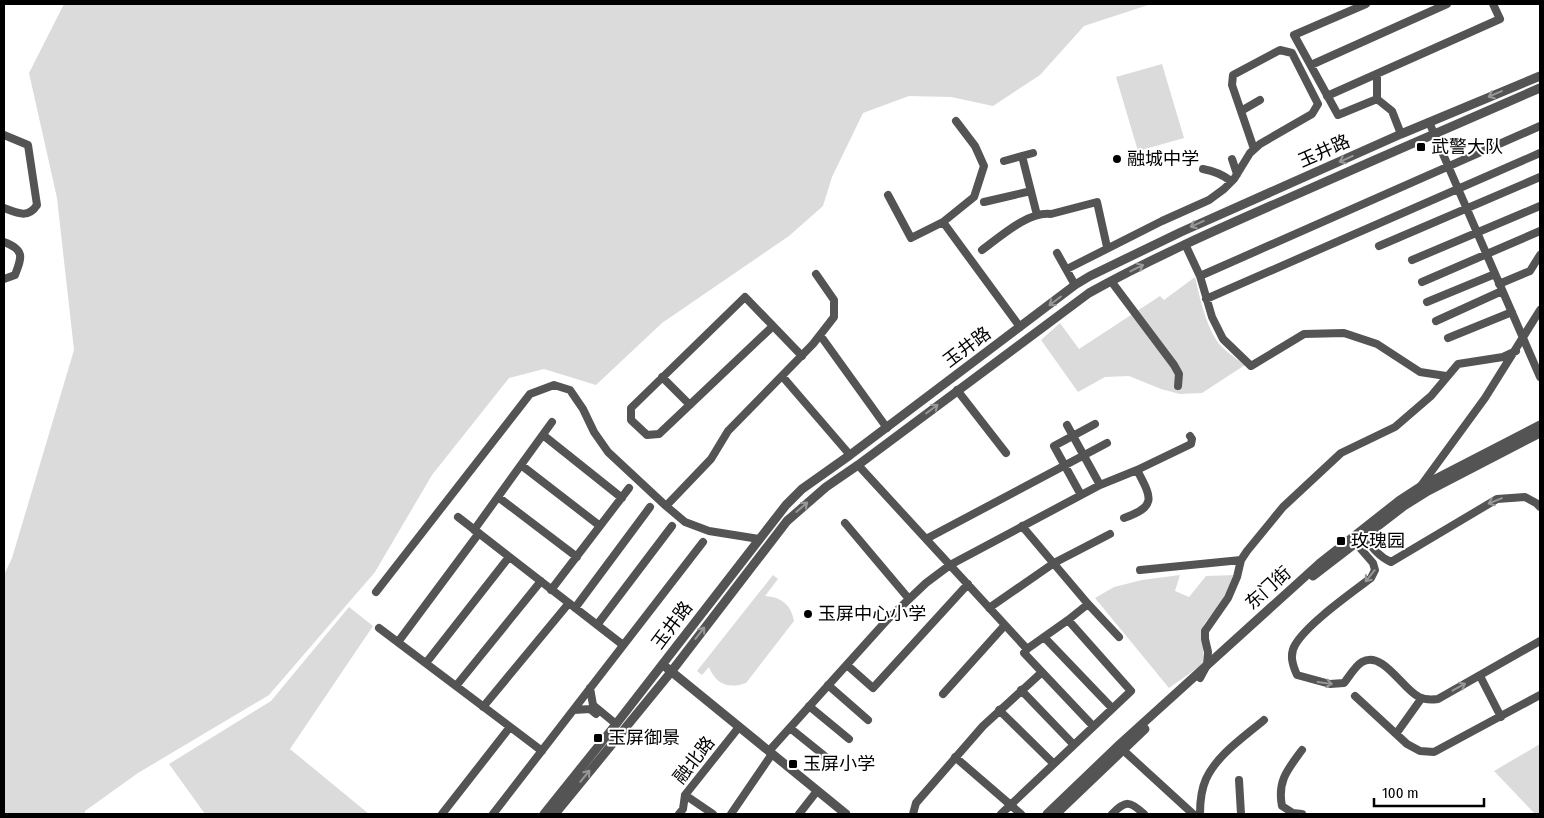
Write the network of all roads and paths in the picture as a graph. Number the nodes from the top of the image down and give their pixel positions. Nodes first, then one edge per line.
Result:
1 (1342, 4) edge
2 (1366, 4) edge
3 (1447, 4) edge
4 (1493, 4) edge
5 (1346, 13) junction
6 (1310, 65) junction
7 (1377, 74) junction
8 (1540, 76) edge
9 (1540, 88) edge
10 (1327, 96) junction
11 (1377, 99) junction
12 (1260, 100) dead end
13 (1241, 111) junction
14 (956, 121) dead end
15 (1429, 122) junction
16 (1540, 126) edge
17 (1434, 133) junction
18 (4, 134) edge
19 (1401, 134) junction
20 (1254, 149) junction
21 (1033, 153) dead end
22 (1540, 154) edge
23 (1022, 156) junction
24 (1232, 159) dead end
25 (1004, 161) dead end
26 (1449, 167) junction
27 (1203, 168) dead end
28 (1237, 174) junction
29 (1540, 177) edge
30 (1231, 182) junction
31 (1458, 189) junction
32 (1031, 191) junction
33 (888, 195) dead end
34 (984, 202) dead end
35 (1540, 206) edge
36 (4, 208) edge
37 (1467, 208) junction
38 (1037, 215) junction
39 (943, 222) junction
40 (1540, 232) edge
41 (1477, 233) junction
42 (4, 242) edge
43 (1185, 244) junction
44 (1379, 246) dead end
45 (1107, 248) junction
46 (982, 250) dead end
47 (1057, 253) dead end
48 (1486, 255) junction
49 (1540, 255) edge
50 (1412, 260) dead end
51 (1067, 269) junction
52 (816, 274) dead end
53 (1495, 274) junction
54 (1200, 276) junction
55 (4, 279) edge
56 (1111, 281) junction
57 (1422, 282) dead end
58 (1075, 285) junction
59 (1501, 287) junction
60 (1206, 299) junction
61 (1427, 302) dead end
62 (1540, 310) edge
63 (1512, 312) junction
64 (1436, 320) dead end
65 (773, 326) junction
66 (1020, 327) junction
67 (820, 335) junction
68 (1523, 337) junction
69 (1448, 338) dead end
70 (1516, 350) junction
71 (802, 356) junction
72 (782, 376) junction
73 (1446, 376) junction
74 (662, 377) junction
75 (1540, 377) edge
76 (1178, 386) dead end
77 (957, 390) junction
78 (690, 405) junction
79 (552, 422) dead end
80 (1095, 424) dead end
81 (1067, 425) dead end
82 (1540, 425) edge
83 (886, 428) junction
84 (1540, 433) edge
85 (543, 435) junction
86 (1073, 436) junction
87 (1190, 436) dead end
88 (1107, 444) dead end
89 (1006, 453) dead end
90 (850, 455) junction
91 (1084, 456) junction
92 (521, 465) junction
93 (858, 465) junction
94 (1065, 466) junction
95 (1137, 470) junction
96 (1100, 485) junction
97 (1420, 487) junction
98 (629, 488) dead end
99 (1081, 495) junction
100 (498, 497) junction
101 (622, 498) junction
102 (1414, 500) junction
103 (666, 506) junction
104 (650, 507) dead end
105 (1540, 507) edge
106 (458, 517) dead end
107 (1124, 518) dead end
108 (844, 523) dead end
109 (600, 526) junction
110 (672, 526) dead end
111 (1022, 526) junction
112 (477, 531) junction
113 (1110, 534) dead end
114 (1362, 534) junction
115 (759, 539) junction
116 (926, 539) junction
117 (1354, 540) junction
118 (703, 542) dead end
119 (509, 557) junction
120 (577, 557) junction
121 (1241, 560) junction
122 (950, 565) junction
123 (1140, 570) dead end
124 (541, 581) junction
125 (968, 584) junction
126 (552, 590) junction
127 (376, 592) dead end
128 (909, 599) junction
129 (1088, 604) junction
130 (572, 606) junction
131 (989, 608) junction
132 (1068, 620) junction
133 (597, 625) junction
134 (1005, 625) junction
135 (379, 628) dead end
136 (1044, 637) junction
137 (1119, 637) dead end
138 (1540, 641) edge
139 (398, 642) junction
140 (623, 646) junction
141 (1027, 649) junction
142 (426, 664) junction
143 (662, 665) junction
144 (846, 665) junction
145 (1206, 666) junction
146 (670, 672) junction
147 (1041, 672) junction
148 (1480, 676) junction
149 (1200, 678) junction
150 (828, 685) junction
151 (456, 686) junction
152 (590, 688) junction
153 (1021, 690) junction
154 (943, 694) dead end
155 (1540, 695) edge
156 (1355, 696) dead end
157 (1421, 699) junction
158 (809, 706) junction
159 (484, 707) junction
160 (1112, 708) junction
161 (574, 710) junction
162 (999, 710) junction
163 (1501, 717) junction
164 (868, 720) dead end
165 (1264, 720) dead end
166 (615, 726) junction
167 (1093, 726) junction
168 (510, 727) junction
169 (739, 727) junction
170 (790, 728) junction
171 (1396, 734) junction
172 (849, 738) dead end
173 (1073, 744) junction
174 (1123, 750) junction
175 (1302, 750) dead end
176 (542, 751) junction
177 (770, 753) junction
178 (955, 757) junction
179 (831, 761) dead end
180 (1053, 764) junction
181 (1239, 780) dead end
182 (817, 791) junction
183 (685, 796) junction
184 (1011, 804) junction
185 (442, 814) edge
186 (493, 814) edge
187 (544, 814) edge
188 (555, 814) edge
189 (679, 814) edge
190 (713, 814) edge
191 (731, 814) edge
192 (799, 814) edge
193 (846, 814) edge
194 (913, 814) edge
195 (1001, 814) edge
196 (1021, 814) edge
197 (1047, 814) edge
198 (1056, 814) edge
199 (1112, 814) edge
200 (1144, 814) edge
201 (1194, 814) edge
202 (1200, 814) edge
203 (1241, 814) edge
204 (1302, 814) edge

1 - 5 street
2 - 5 street
3 - 6 street
4 - 7 street
5 - 6 street
6 - 10 street
7 - 10 street
7 - 11 street
8 -> 15 street, 玉井路
9 - 17 street, 玉井路
10 - 11 street
11 - 19 street
12 - 13 street
13 - 20 street
13 - 20 street
14 - 39 street
15 - 17 street
15 - 19 street, 玉井路
16 - 26 street
17 - 26 street
17 - 43 street, 玉井路
18 - 36 street
19 -> 58 street, 玉井路
20 - 28 street
21 - 23 street
22 - 31 street
23 - 25 street
23 - 32 street
24 - 28 street
26 - 31 street
26 - 54 street
27 - 30 street
28 - 30 street
29 - 37 street
30 - 45 street
31 - 37 street
31 - 60 street
32 - 34 street
32 - 38 street
33 - 39 street
35 - 41 street
37 - 41 street
37 - 44 street
38 - 45 street
38 - 46 street
39 - 66 street
40 - 48 street
41 - 48 street
41 - 50 street
42 - 55 street
43 - 54 street
56 -> 43 street, 玉井路
45 - 51 street
47 - 51 street
48 - 53 street
48 - 57 street
49 - 59 street
51 - 58 street
52 - 67 street
53 - 59 street
53 - 61 street
54 - 60 street
56 - 76 street
56 - 77 street, 玉井路
58 -> 66 street, 玉井路
59 - 63 street
59 - 64 street
60 - 73 street
62 - 68 street
63 - 68 street
63 - 69 street
65 - 71 street
65 - 74 street
65 - 78 street
66 - 83 street, 玉井路
67 - 71 street
67 - 83 street
68 - 70 street
68 - 75 street
70 - 73 street
70 - 97 street
71 - 72 street
72 - 90 street
72 - 103 street
73 - 121 street
74 - 78 street
74 - 78 street
77 - 89 street
93 -> 77 street, 玉井路
79 - 85 street
80 - 86 street
81 - 86 street
82 - 97 street, 东门街
83 - 90 street, 玉井路
84 - 102 street, 东门街
85 - 92 street
85 - 101 street
86 - 91 street
86 - 94 street
87 - 95 street
88 - 91 street
90 - 115 street, 玉井路
91 - 94 street
91 - 96 street
92 - 100 street
92 - 109 street
93 - 116 street
146 -> 93 street, 玉井路
94 - 99 street
94 - 116 street
95 - 96 street
95 - 107 street
96 - 99 street
97 - 102 street
97 - 114 street, 东门街
98 - 101 street
99 - 111 street
100 - 112 street
100 - 120 street
101 - 109 street
102 - 114 street, 东门街
103 - 115 street
103 - 127 street
104 - 130 street
105 -> 114 street
106 - 112 street
108 - 128 street
109 - 120 street
110 - 133 street
111 - 122 street
111 - 129 street
112 - 119 street
112 - 139 street
113 - 131 street
114 - 117 street, 东门街
115 - 143 street, 玉井路
116 - 122 street
117 - 145 street, 东门街
117 - 149 street, 东门街
117 -> 157 street
118 - 140 street
119 - 124 street
119 - 142 street
120 - 126 street
121 - 123 street
121 - 145 street
122 - 125 street
122 - 128 street
124 - 126 street
124 - 151 street
125 - 131 street
125 - 144 street
126 - 130 street
128 - 144 street
129 - 132 street
129 - 137 street
130 - 133 street
130 - 159 street
131 - 134 street
132 - 136 street
132 - 160 street
133 - 140 street
134 - 141 street
134 - 154 street
135 - 139 street
136 - 141 street
136 - 160 street
138 - 148 street
139 - 142 street
140 - 152 street
141 - 147 street
142 - 151 street
143 - 146 street
143 - 166 street, 玉井路
144 - 150 street
145 - 149 street
145 - 197 street, 东门街
146 - 169 street
188 -> 146 street, 玉井路
147 - 153 street
147 - 167 street
157 -> 148 street
148 - 163 street
149 - 174 street, 东门街
150 - 158 street
150 - 164 street
151 - 159 street
152 - 161 street
152 - 166 street
153 - 162 street
153 - 173 street
155 - 163 street
156 - 171 street
157 - 171 street
158 - 170 street
158 - 172 street
159 - 168 street
160 - 167 street
161 - 166 street
161 - 176 street
162 - 178 street
162 - 180 street
163 - 171 street
165 - 202 street
166 - 187 street, 玉井路
167 - 173 street
168 - 176 street
168 - 185 street
169 - 177 street
169 - 183 street, 融北路
170 - 177 street
170 - 179 street
173 - 180 street
174 - 198 street, 东门街
174 - 201 street
175 - 204 street
176 - 186 street
177 - 182 street
177 - 191 street
178 - 184 street
178 - 194 street
180 - 184 street
181 - 203 street
182 - 192 street
182 - 193 street
183 - 189 street, 融北路
183 - 190 street
184 - 195 street
184 - 196 street
199 - 200 street

